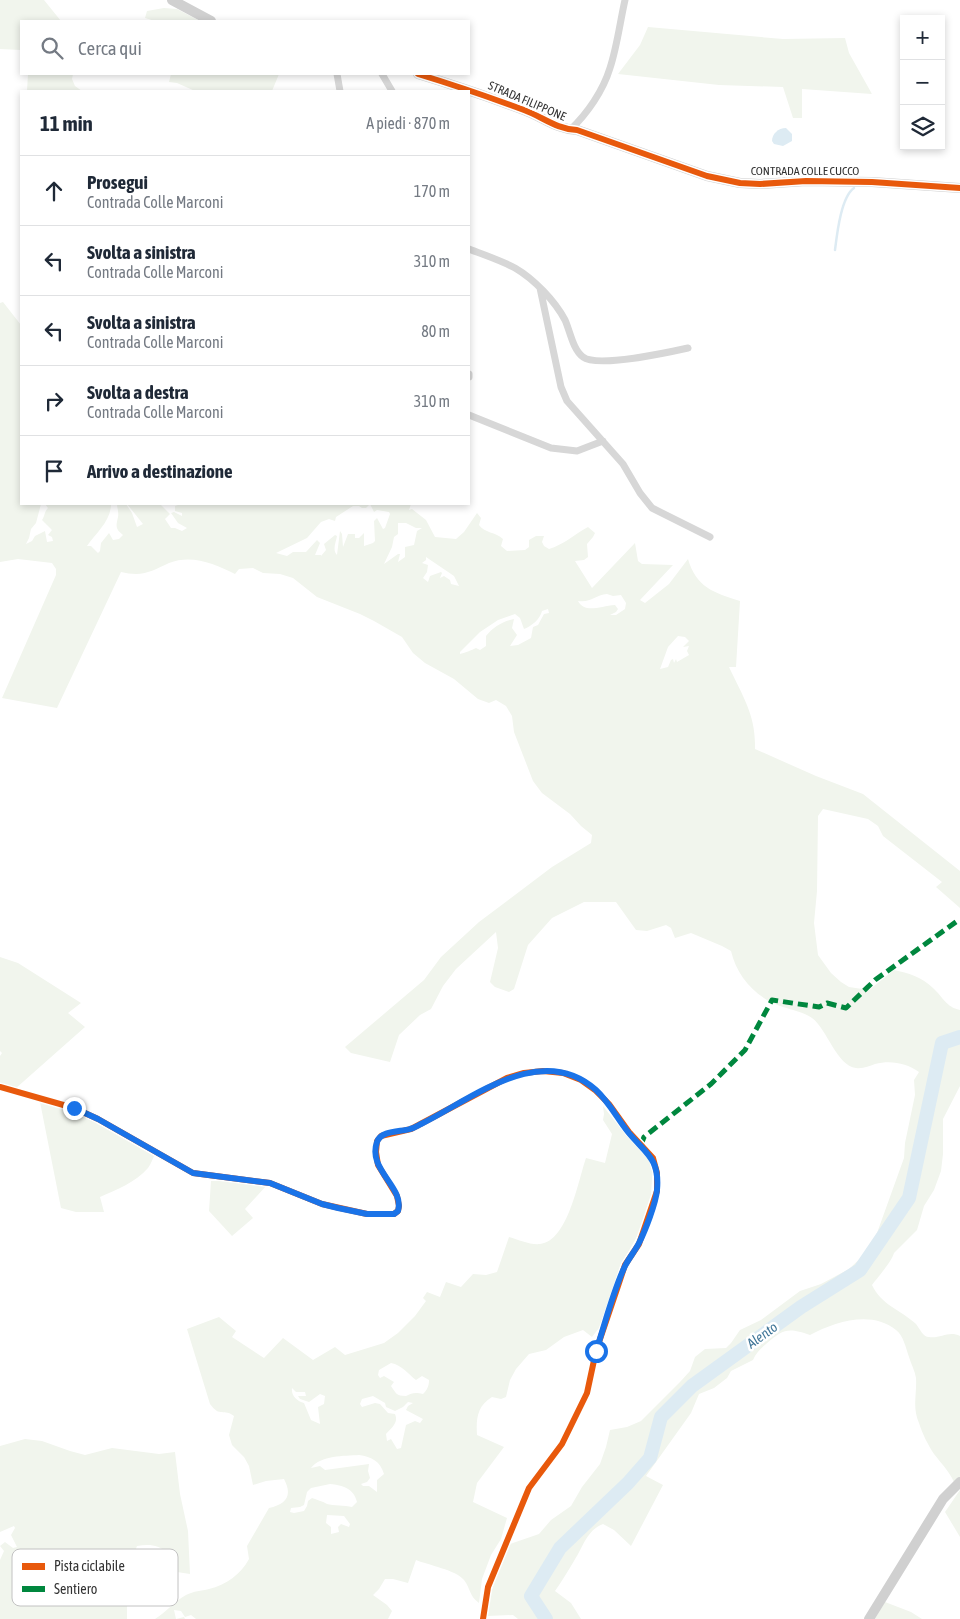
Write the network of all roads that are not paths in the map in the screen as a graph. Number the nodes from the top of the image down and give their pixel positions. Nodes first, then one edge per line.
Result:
1 (172, 0) edge
2 (625, 0) edge
3 (209, 20) edge
4 (337, 75) edge
5 (383, 75) edge
6 (421, 75) edge
7 (340, 90) edge
8 (391, 90) edge
9 (570, 130) junction
10 (960, 188) edge
11 (470, 249) edge
12 (540, 288) junction
13 (688, 348) dead end
14 (470, 414) edge
15 (603, 441) junction
16 (710, 537) dead end
17 (0, 1087) edge
18 (960, 1482) edge
19 (484, 1619) edge
20 (868, 1619) edge

1 - 3 street
2 - 9 street, STRADA FILIPPONE
4 - 7 street
5 - 8 street
6 - 9 street, STRADA FILIPPONE
9 - 10 street, CONTRADA COLLE CUCCO
11 - 12 street
12 - 13 street
12 - 15 street
14 - 15 street
15 - 16 street
17 - 19 street
18 - 20 street

